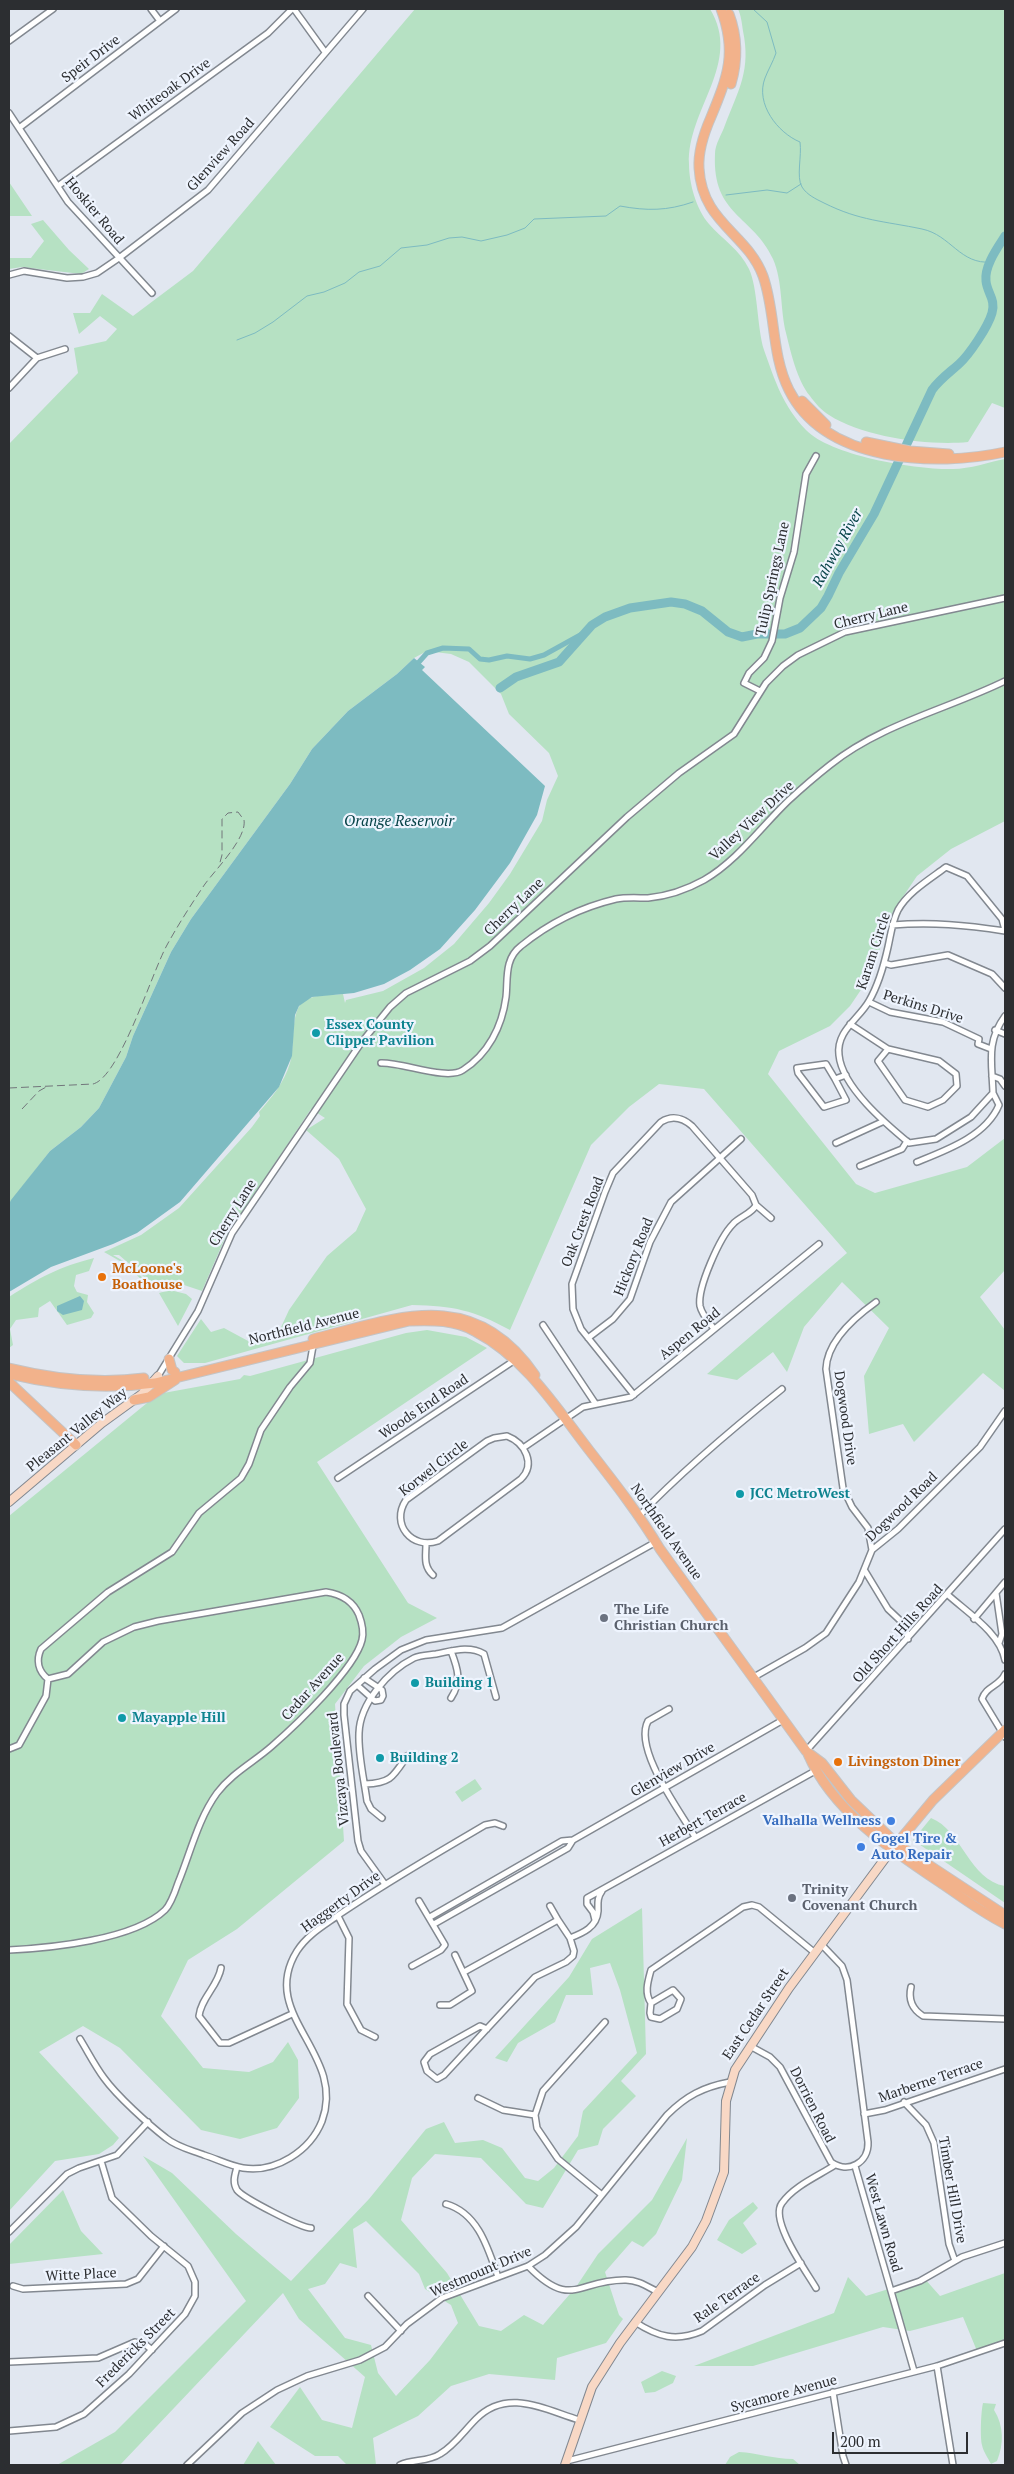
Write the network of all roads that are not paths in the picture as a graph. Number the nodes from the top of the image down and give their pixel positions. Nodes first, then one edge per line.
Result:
1 (53, 9) edge
2 (151, 9) edge
3 (176, 9) edge
4 (293, 9) edge
5 (363, 9) edge
6 (721, 9) edge
7 (727, 9) edge
8 (160, 21) junction
9 (9, 41) edge
10 (325, 52) junction
11 (9, 114) edge
12 (19, 128) junction
13 (58, 186) junction
14 (120, 258) junction
15 (9, 275) edge
16 (152, 293) dead end
17 (9, 336) edge
18 (65, 348) dead end
19 (37, 358) junction
20 (9, 388) edge
21 (1005, 446) edge
22 (894, 452) junction
23 (1005, 452) edge
24 (909, 454) junction
25 (816, 456) dead end
26 (1005, 598) edge
27 (1005, 681) edge
28 (760, 691) junction
29 (892, 925) junction
30 (1005, 931) edge
31 (884, 963) junction
32 (1005, 988) edge
33 (869, 1002) junction
34 (1005, 1016) edge
35 (850, 1024) junction
36 (995, 1030) junction
37 (1005, 1034) edge
38 (991, 1048) junction
39 (888, 1049) junction
40 (382, 1063) dead end
41 (846, 1075) junction
42 (992, 1076) junction
43 (834, 1079) junction
44 (1005, 1086) edge
45 (993, 1093) junction
46 (882, 1122) junction
47 (741, 1139) dead end
48 (907, 1141) junction
49 (836, 1143) dead end
50 (719, 1158) junction
51 (918, 1162) dead end
52 (860, 1166) dead end
53 (756, 1205) junction
54 (771, 1218) dead end
55 (819, 1244) dead end
56 (876, 1302) dead end
57 (542, 1325) dead end
58 (714, 1329) junction
59 (588, 1338) junction
60 (313, 1346) junction
61 (519, 1358) junction
62 (169, 1359) junction
63 (9, 1371) edge
64 (177, 1375) junction
65 (156, 1380) junction
66 (9, 1382) edge
67 (782, 1388) dead end
68 (634, 1395) junction
69 (134, 1400) junction
70 (595, 1403) junction
71 (1005, 1411) edge
72 (565, 1418) junction
73 (76, 1445) junction
74 (523, 1448) junction
75 (338, 1478) dead end
76 (9, 1502) edge
77 (640, 1516) junction
78 (1005, 1530) edge
79 (656, 1542) junction
80 (426, 1544) junction
81 (872, 1550) junction
82 (864, 1571) junction
83 (433, 1575) dead end
84 (1005, 1582) edge
85 (996, 1593) junction
86 (948, 1595) junction
87 (974, 1619) junction
88 (908, 1640) junction
89 (999, 1643) junction
90 (452, 1651) junction
91 (1005, 1660) edge
92 (1005, 1674) edge
93 (754, 1677) junction
94 (364, 1678) junction
95 (48, 1681) junction
96 (356, 1685) junction
97 (378, 1688) junction
98 (496, 1697) dead end
99 (372, 1698) junction
100 (451, 1698) dead end
101 (669, 1709) dead end
102 (783, 1720) junction
103 (1004, 1733) edge
104 (9, 1749) edge
105 (806, 1751) junction
106 (407, 1756) dead end
107 (815, 1771) junction
108 (365, 1784) junction
109 (666, 1786) junction
110 (842, 1790) junction
111 (382, 1818) dead end
112 (503, 1826) dead end
113 (695, 1837) junction
114 (573, 1840) junction
115 (895, 1847) junction
116 (384, 1884) junction
117 (602, 1890) junction
118 (419, 1901) dead end
119 (550, 1906) dead end
120 (338, 1916) junction
121 (430, 1917) junction
122 (558, 1920) junction
123 (595, 1920) junction
124 (1005, 1920) edge
125 (434, 1924) junction
126 (570, 1938) junction
127 (821, 1944) junction
128 (9, 1950) edge
129 (815, 1953) junction
130 (455, 1955) dead end
131 (412, 1966) dead end
132 (221, 1968) dead end
133 (464, 1972) junction
134 (911, 1987) dead end
135 (651, 2003) junction
136 (440, 2005) dead end
137 (292, 2014) junction
138 (1005, 2019) edge
139 (604, 2022) dead end
140 (487, 2029) junction
141 (375, 2037) dead end
142 (80, 2039) dead end
143 (750, 2046) junction
144 (1005, 2069) edge
145 (730, 2082) junction
146 (478, 2098) dead end
147 (904, 2102) junction
148 (864, 2114) junction
149 (535, 2115) junction
150 (148, 2122) junction
151 (101, 2161) junction
152 (835, 2165) junction
153 (855, 2166) junction
154 (237, 2167) junction
155 (602, 2195) junction
156 (446, 2204) dead end
157 (311, 2228) dead end
158 (9, 2232) edge
159 (1005, 2243) edge
160 (164, 2246) junction
161 (955, 2261) junction
162 (802, 2263) junction
163 (528, 2266) junction
164 (498, 2277) junction
165 (14, 2286) dead end
166 (816, 2288) dead end
167 (891, 2291) junction
168 (658, 2292) junction
169 (368, 2296) dead end
170 (635, 2322) junction
171 (401, 2331) junction
172 (1005, 2343) edge
173 (152, 2350) junction
174 (9, 2362) edge
175 (937, 2366) junction
176 (914, 2371) junction
177 (833, 2392) junction
178 (579, 2420) junction
179 (9, 2431) edge
180 (431, 2459) junction
181 (566, 2463) edge
182 (187, 2465) edge
183 (400, 2465) edge
184 (433, 2465) edge
185 (846, 2465) edge
186 (953, 2465) edge

1 - 9 street
2 - 8 street
3 - 8 street, Speir Drive
4 - 10 street
4 - 13 street, Whiteoak Drive
5 - 10 street, Glenview Road
6 - 22 main road
7 - 22 main road
8 - 12 street, Speir Drive
10 - 14 street, Glenview Road
11 - 12 street, Hoskier Road
12 - 13 street, Hoskier Road
13 - 14 street, Hoskier Road
14 - 15 street, Glenview Road
14 - 16 street, Hoskier Road
17 - 19 street
18 - 19 street
19 - 20 street
21 - 24 main road
22 - 24 main road
23 - 24 main road
25 - 28 street, Tulip Springs Lane
26 - 28 street, Cherry Lane
27 - 40 street, Valley View Drive
28 - 62 street, Cherry Lane
29 - 30 street
29 - 30 street, Karam Circle
29 - 31 street, Karam Circle
31 - 32 street
31 - 33 street, Karam Circle
33 - 35 street, Karam Circle
33 - 38 street, Perkins Drive
34 - 36 street
35 - 39 street
35 - 41 street, Karam Circle
36 - 37 street
36 - 38 street
38 - 42 street
39 - 39 street
41 - 43 street
41 - 46 street, Karam Circle
42 - 44 street
42 - 45 street
43 - 43 street
45 - 48 street
45 - 51 street
46 - 48 street, Karam Circle
46 - 49 street
47 - 50 street, Hickory Road
48 - 52 street
50 - 53 street, Oak Crest Road
50 - 59 street, Hickory Road
50 - 59 street, Oak Crest Road
53 - 54 street, Oak Crest Road
53 - 58 street
55 - 58 street, Aspen Road
56 - 81 street, Dogwood Drive
57 - 70 street
58 - 68 street, Aspen Road
59 - 68 street, Oak Crest Road
60 - 61 main road, Northfield Avenue
60 - 64 main road, Northfield Avenue
60 - 95 street
61 - 64 main road, Northfield Avenue
61 - 72 main road, Northfield Avenue
61 - 75 street, Woods End Road
62 - 64 main road
62 - 65 street, Cherry Lane
63 - 65 main road, Northfield Avenue
64 - 65 main road, Northfield Avenue
64 - 69 main road
65 - 69 main road, Pleasant Valley Way
66 - 73 main road
67 - 77 street
68 - 70 street, Aspen Road
69 - 73 main road, Pleasant Valley Way
70 - 72 street, Aspen Road
71 - 81 street, Dogwood Road
72 - 74 street
72 - 77 main road, Northfield Avenue
73 - 76 main road, Pleasant Valley Way
74 - 80 street
74 - 80 street, Korwel Circle
77 - 79 main road, Northfield Avenue
78 - 86 street, Old Short Hills Road
79 - 93 main road, Northfield Avenue
79 - 94 street, Vizcaya Boulevard
80 - 83 street
81 - 82 street, Dogwood Road
82 - 88 street
82 - 93 street, Dogwood Road
84 - 85 street
85 - 87 street
85 - 89 street
86 - 87 street
86 - 88 street, Old Short Hills Road
87 - 89 street
88 - 105 street, Old Short Hills Road
89 - 91 street
90 - 97 street
90 - 98 street
90 - 100 street
92 - 103 street
93 - 102 main road, Northfield Avenue
94 - 96 street, Vizcaya Boulevard
94 - 97 street
95 - 104 street
95 - 128 street, Cedar Avenue
96 - 99 street
96 - 116 street, Vizcaya Boulevard
97 - 99 street
97 - 99 street
99 - 108 street
101 - 109 street
102 - 105 main road, Northfield Avenue
102 - 109 street, Glenview Drive
103 - 115 main road, East Cedar Street
105 - 107 main road
105 - 110 main road
106 - 108 street
107 - 110 main road
107 - 113 street, Herbert Terrace
107 - 115 main road
108 - 111 street
109 - 113 street
109 - 114 street, Glenview Drive
110 - 115 main road
112 - 116 street, Haggerty Drive
113 - 117 street, Herbert Terrace
114 - 121 street, Glenview Drive
114 - 125 street, Glenview Drive
115 - 124 main road
115 - 127 main road, East Cedar Street
116 - 120 street, Haggerty Drive
117 - 123 street
117 - 123 street, Herbert Terrace
118 - 121 street
119 - 122 street
120 - 137 street, Haggerty Drive
120 - 141 street
121 - 125 street
122 - 126 street
122 - 133 street
123 - 126 street
125 - 131 street
126 - 140 street
127 - 129 main road, East Cedar Street
127 - 148 street, West Lawn Road
129 - 135 street
129 - 143 main road, East Cedar Street
130 - 133 street
132 - 137 street
133 - 136 street
134 - 138 street
135 - 135 street
137 - 154 street, Haggerty Drive
139 - 149 street
140 - 140 street
142 - 150 street, Haggerty Drive
143 - 145 main road, East Cedar Street
143 - 152 street, Dorrien Road
144 - 147 street, Marberne Terrace
145 - 155 street, Westmount Drive
145 - 168 main road, East Cedar Street
146 - 149 street
147 - 148 street, Marberne Terrace
147 - 161 street, Timber Hill Drive
148 - 153 street, West Lawn Road
149 - 155 street
150 - 151 street
150 - 154 street, Haggerty Drive
151 - 158 street
151 - 160 street, Fredericks Street
152 - 153 street
152 - 162 street
153 - 167 street, West Lawn Road
154 - 157 street
155 - 163 street, Westmount Drive
156 - 164 street
159 - 161 street
160 - 165 street, Witte Place
160 - 173 street, Fredericks Street
161 - 167 street
162 - 166 street
162 - 170 street, Rale Terrace
163 - 164 street, Westmount Drive
163 - 168 street
164 - 171 street, Westmount Drive
167 - 176 street, West Lawn Road
168 - 170 main road, East Cedar Street
169 - 171 street
170 - 178 main road, East Cedar Street
171 - 182 street, Westmount Drive
172 - 175 street, Sycamore Avenue
173 - 174 street
173 - 179 street, Fredericks Street
175 - 176 street, Sycamore Avenue
175 - 186 street
176 - 177 street, Sycamore Avenue
177 - 181 street, Sycamore Avenue
177 - 185 street
178 - 180 street
178 - 181 main road, East Cedar Street
180 - 183 street
180 - 184 street

